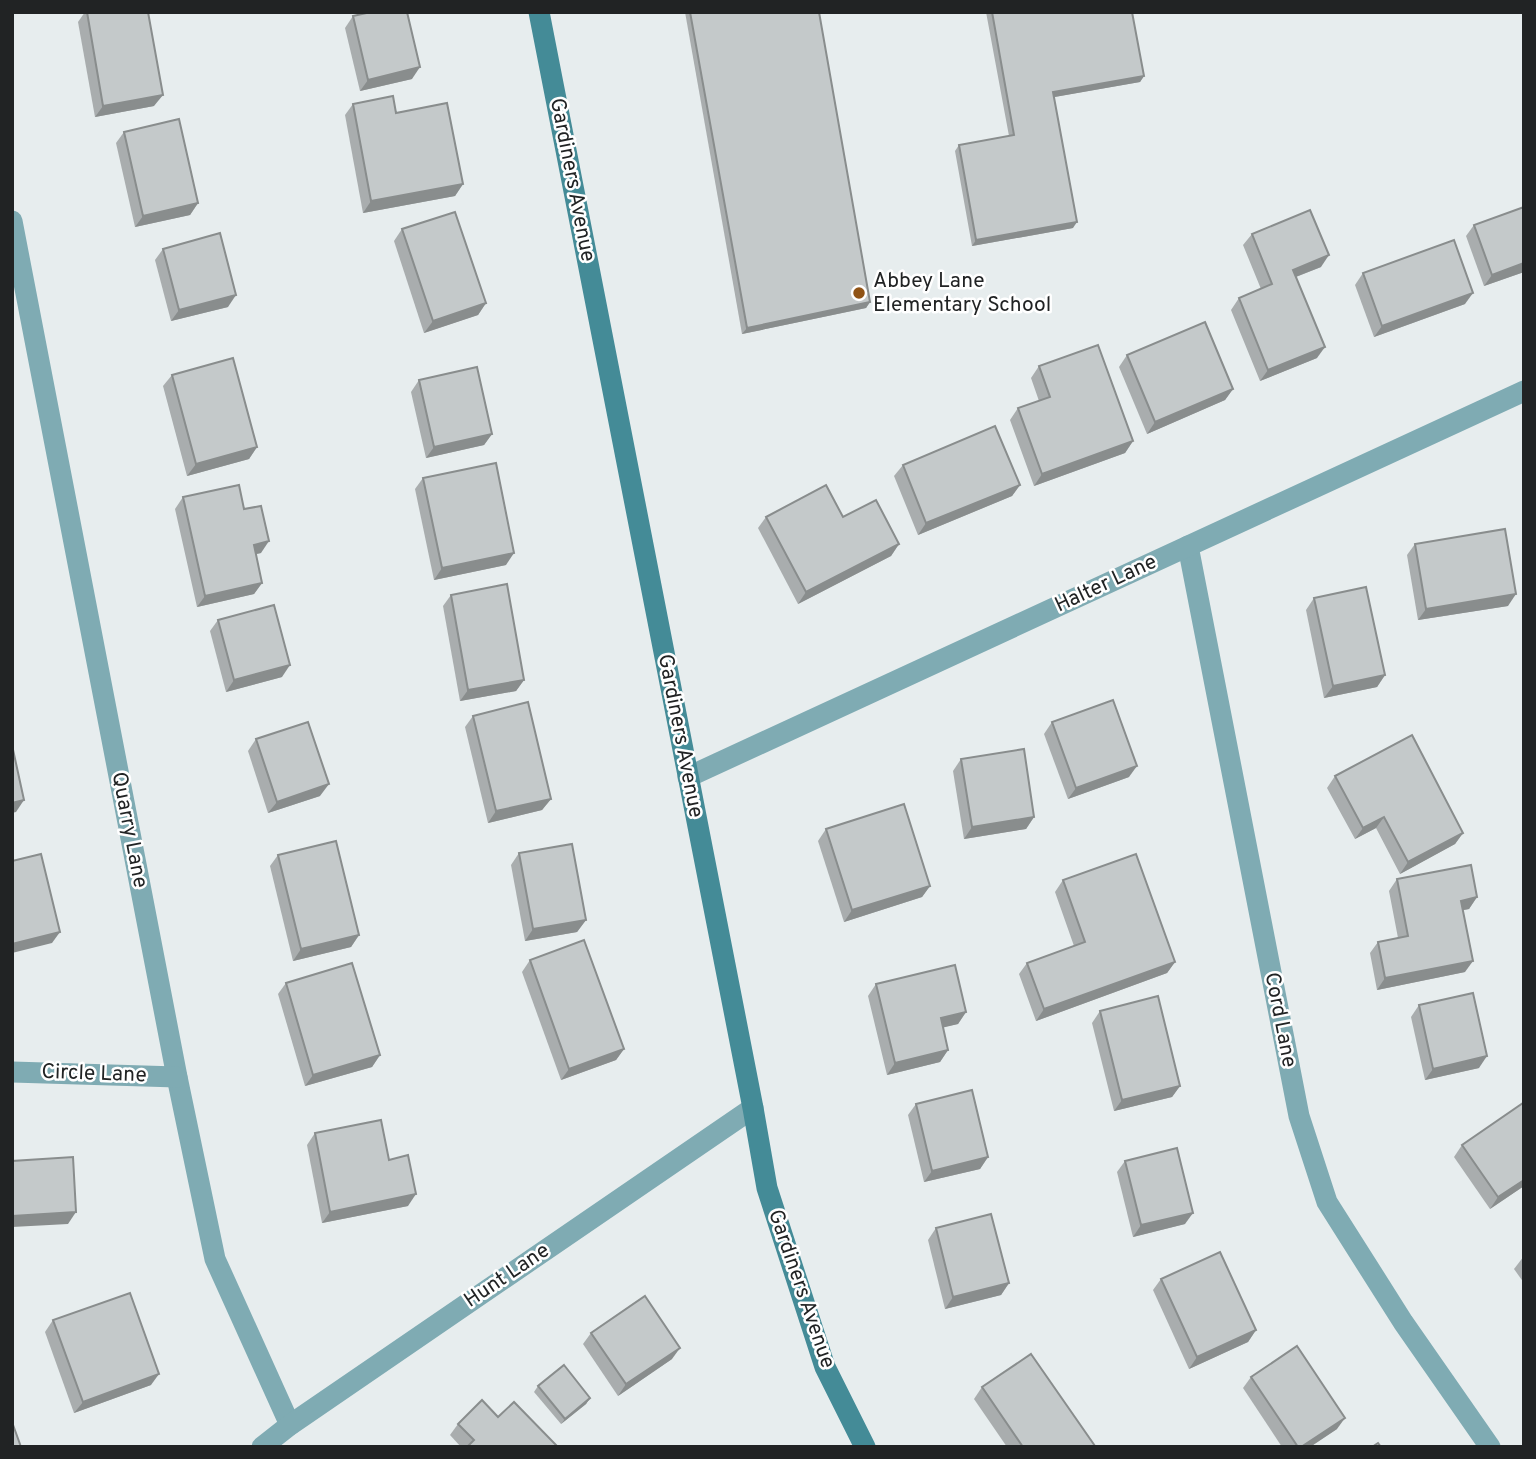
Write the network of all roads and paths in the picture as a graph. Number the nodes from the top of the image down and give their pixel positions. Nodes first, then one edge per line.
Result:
1 (539, 12) edge
2 (12, 222) edge
3 (1524, 391) edge
4 (1188, 547) junction
5 (688, 777) junction
6 (12, 1072) edge
7 (177, 1077) junction
8 (753, 1108) junction
9 (290, 1425) junction
10 (262, 1447) edge
11 (865, 1447) edge
12 (1490, 1447) edge

1 - 5 main road, Gardiners Avenue
2 - 7 street, Quarry Lane
3 - 4 street, Halter Lane
4 - 5 street, Halter Lane
4 - 12 street, Cord Lane
5 - 8 main road, Gardiners Avenue
6 - 7 street, Circle Lane
7 - 9 street, Quarry Lane
8 - 9 street, Hunt Lane
8 - 11 main road, Gardiners Avenue
9 - 10 street, Hunt Lane

